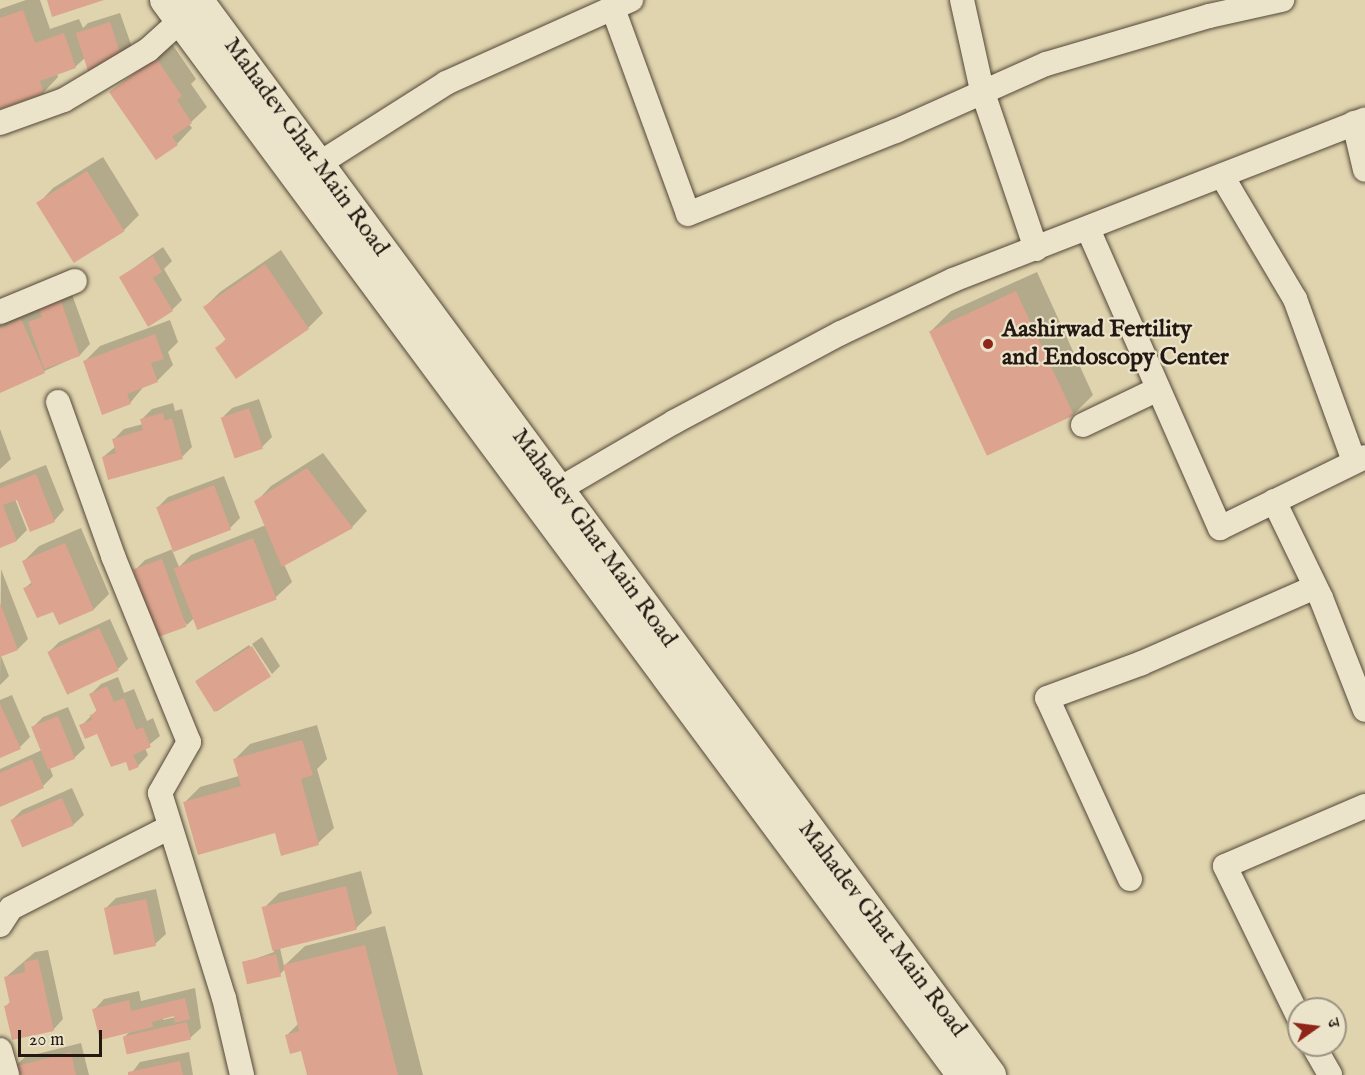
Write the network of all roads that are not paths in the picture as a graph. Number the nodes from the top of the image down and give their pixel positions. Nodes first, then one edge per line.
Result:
1 (962, 0) edge
2 (1282, 0) edge
3 (622, 3) edge
4 (192, 5) edge
5 (982, 90) junction
6 (1359, 121) edge
7 (0, 123) edge
8 (1365, 170) edge
9 (307, 171) junction
10 (1222, 176) junction
11 (1088, 229) junction
12 (1036, 249) junction
13 (75, 281) dead end
14 (0, 312) edge
15 (1158, 389) junction
16 (58, 402) dead end
17 (1083, 425) dead end
18 (1360, 459) edge
19 (547, 496) junction
20 (1274, 501) junction
21 (1315, 586) junction
22 (1354, 655) edge
23 (1365, 710) edge
24 (1365, 806) edge
25 (170, 827) junction
26 (1130, 879) dead end
27 (0, 925) edge
28 (1289, 997) edge
29 (0, 1050) edge
30 (1319, 1057) edge
31 (7, 1075) edge
32 (242, 1075) edge
33 (962, 1075) edge
34 (991, 1075) edge
35 (1330, 1075) edge

1 - 5 street
2 - 5 street
3 - 5 street
3 - 9 street
4 - 7 street
4 - 9 street, Mahadev Ghat Main Road
5 - 12 street
6 - 8 street
6 - 10 street
9 - 19 street, Mahadev Ghat Main Road
10 - 11 street
10 - 18 street
11 - 12 street
11 - 15 street
12 - 19 street
13 - 14 street
15 - 17 street
15 - 20 street
16 - 25 street
18 - 20 street
19 - 33 street
19 - 34 street, Mahadev Ghat Main Road
20 - 21 street
21 - 22 street
21 - 26 street
22 - 23 street
24 - 28 street
25 - 27 street
25 - 32 street
29 - 31 street
30 - 35 street

